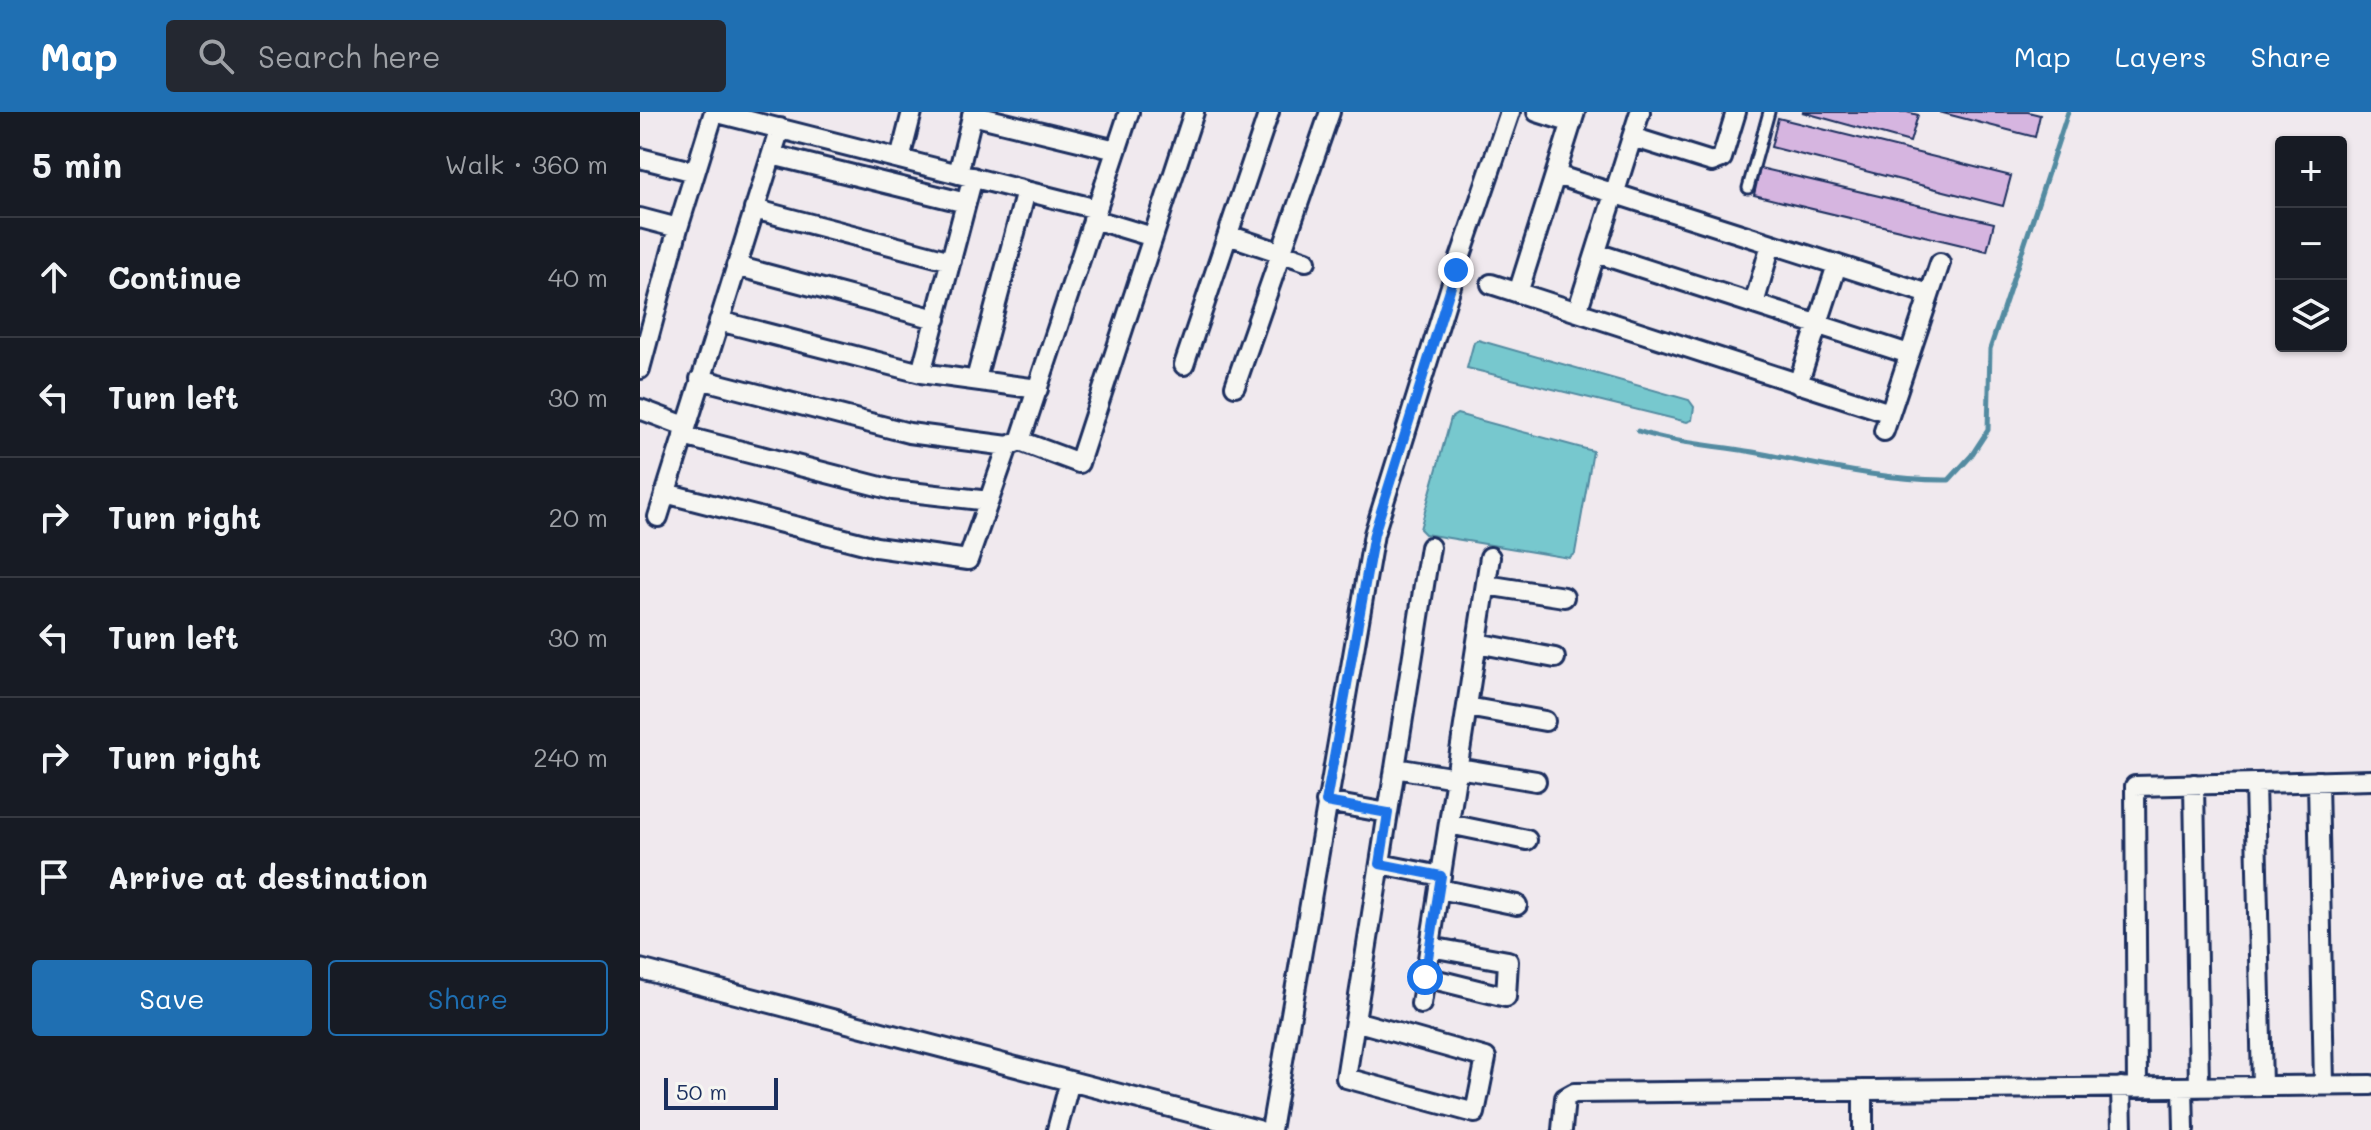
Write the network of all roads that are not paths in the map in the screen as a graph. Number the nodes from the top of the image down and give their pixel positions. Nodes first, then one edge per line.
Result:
1 (714, 112) edge
2 (912, 112) edge
3 (1129, 112) edge
4 (1194, 112) edge
5 (1269, 112) edge
6 (1330, 112) edge
7 (1510, 112) edge
8 (1537, 112) edge
9 (1640, 112) edge
10 (1736, 112) edge
11 (1769, 112) edge
12 (973, 113) edge
13 (1573, 118) edge
14 (780, 128) junction
15 (1632, 137) junction
16 (1116, 150) junction
17 (772, 155) junction
18 (640, 158) edge
19 (900, 159) junction
20 (695, 172) junction
21 (1556, 175) junction
22 (966, 176) junction
23 (1748, 188) dead end
24 (1026, 191) junction
25 (1614, 194) junction
26 (966, 203) junction
27 (754, 209) junction
28 (1095, 214) junction
29 (640, 218) edge
30 (678, 228) junction
31 (1228, 235) junction
32 (1153, 237) junction
33 (1771, 244) junction
34 (1281, 253) junction
35 (1596, 253) junction
36 (951, 261) junction
37 (1306, 261) dead end
38 (1940, 263) dead end
39 (1837, 265) junction
40 (736, 266) junction
41 (1491, 284) dead end
42 (1518, 293) junction
43 (1929, 294) junction
44 (1754, 304) junction
45 (1577, 312) junction
46 (936, 319) junction
47 (719, 321) junction
48 (1817, 324) junction
49 (1909, 354) junction
50 (1184, 365) dead end
51 (640, 369) edge
52 (921, 373) junction
53 (700, 379) junction
54 (976, 379) junction
55 (1798, 384) junction
56 (1235, 386) dead end
57 (1038, 389) junction
58 (640, 409) edge
59 (684, 431) junction
60 (1014, 443) junction
61 (665, 493) junction
62 (989, 501) junction
63 (658, 517) dead end
64 (1430, 547) dead end
65 (1490, 557) dead end
66 (1486, 585) junction
67 (1564, 597) dead end
68 (1477, 643) junction
69 (1555, 658) dead end
70 (1467, 707) junction
71 (1545, 721) dead end
72 (1395, 768) junction
73 (1457, 773) junction
74 (2371, 780) edge
75 (1536, 781) dead end
76 (2318, 781) junction
77 (2255, 783) junction
78 (2194, 784) junction
79 (1326, 802) junction
80 (1388, 813) junction
81 (1449, 824) junction
82 (1527, 840) dead end
83 (1380, 864) junction
84 (1440, 882) junction
85 (1517, 905) dead end
86 (1430, 947) junction
87 (640, 969) edge
88 (1425, 977) junction
89 (1421, 1004) dead end
90 (1355, 1021) junction
91 (1070, 1081) junction
92 (2324, 1085) junction
93 (2371, 1085) edge
94 (2262, 1086) junction
95 (2129, 1087) junction
96 (2191, 1087) junction
97 (1863, 1090) junction
98 (1057, 1130) edge
99 (1258, 1130) edge
100 (1271, 1130) edge
101 (1562, 1130) edge
102 (1863, 1130) edge
103 (2122, 1130) edge
104 (2184, 1130) edge

1 - 14 street
1 - 20 street
2 - 19 street
3 - 16 street
4 - 32 street
5 - 31 street
6 - 34 street
7 - 79 street
8 - 13 street
9 - 15 street
10 - 15 street
11 - 23 lane
12 - 16 street
12 - 22 street
13 - 21 street
14 - 17 street
14 - 19 street
15 - 25 street
16 - 28 street
17 - 26 street
17 - 27 street
18 - 20 street
19 - 22 street
20 - 30 street
21 - 25 street
21 - 42 street
22 - 24 street
22 - 26 street
24 - 28 street
24 - 54 street
25 - 33 street
25 - 35 street
26 - 36 street
27 - 36 street
27 - 40 street
28 - 32 street
28 - 57 street
29 - 30 street
30 - 51 street
31 - 34 street
31 - 50 street
32 - 60 street
33 - 39 street
33 - 44 street
34 - 37 street
34 - 56 street
35 - 44 street
35 - 45 street
36 - 46 street
38 - 43 street
39 - 43 street
39 - 48 street
40 - 46 street
40 - 47 street
41 - 42 street
42 - 45 street
43 - 49 street
44 - 48 street
45 - 55 street
46 - 52 street
47 - 52 street
47 - 53 street
48 - 49 street
48 - 55 street
49 - 55 street
52 - 54 street
53 - 59 street
53 - 60 street
54 - 57 street
57 - 60 street
58 - 59 street
59 - 61 street
59 - 62 street
60 - 62 street
61 - 62 street
61 - 63 street
64 - 72 street
65 - 66 street
66 - 67 street
66 - 68 street
68 - 69 street
68 - 70 street
70 - 71 street
70 - 73 street
72 - 73 street
72 - 80 street
73 - 75 street
73 - 81 street
74 - 76 street
76 - 77 street
76 - 92 street
77 - 78 street
77 - 94 street
78 - 95 street
78 - 96 street
79 - 80 street
79 - 100 street
80 - 83 street
81 - 82 street
81 - 84 street
83 - 84 street
83 - 90 street
84 - 85 street
84 - 86 street
86 - 88 street
86 - 88 street
87 - 91 street
88 - 89 street
90 - 90 street
91 - 98 street
91 - 99 street
92 - 93 street
92 - 94 street
94 - 96 street
95 - 96 street
95 - 97 street
95 - 103 street
96 - 104 street
97 - 101 street
97 - 102 street

